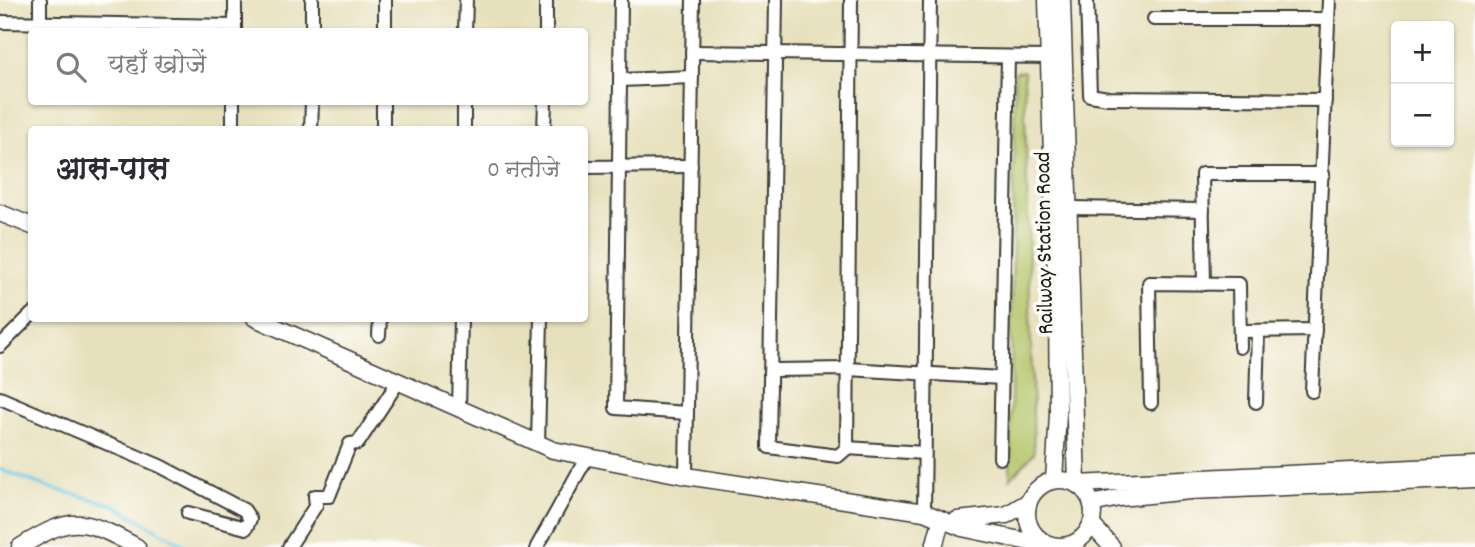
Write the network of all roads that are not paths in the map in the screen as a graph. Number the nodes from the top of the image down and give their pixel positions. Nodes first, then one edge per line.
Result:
1 (40, 0) edge
2 (235, 0) edge
3 (312, 0) edge
4 (385, 0) edge
5 (466, 0) edge
6 (546, 0) edge
7 (621, 0) edge
8 (693, 0) edge
9 (776, 0) edge
10 (851, 0) edge
11 (930, 0) edge
12 (1047, 0) edge
13 (1062, 0) edge
14 (1087, 0) edge
15 (1329, 0) edge
16 (1154, 19) dead end
17 (1328, 19) junction
18 (0, 22) edge
19 (40, 23) junction
20 (202, 28) edge
21 (235, 28) edge
22 (312, 28) edge
23 (384, 28) edge
24 (465, 28) edge
25 (546, 28) edge
26 (692, 52) junction
27 (775, 54) junction
28 (851, 55) junction
29 (929, 57) junction
30 (1049, 57) junction
31 (1009, 58) junction
32 (692, 77) junction
33 (621, 80) junction
34 (1325, 100) junction
35 (233, 105) edge
36 (312, 105) edge
37 (383, 105) edge
38 (464, 105) edge
39 (545, 105) edge
40 (233, 126) edge
41 (312, 126) edge
42 (383, 126) edge
43 (464, 126) edge
44 (544, 126) edge
45 (588, 166) edge
46 (620, 166) junction
47 (691, 166) junction
48 (1323, 174) junction
49 (1069, 208) junction
50 (1203, 210) junction
51 (0, 213) edge
52 (28, 224) edge
53 (1204, 284) junction
54 (28, 318) edge
55 (264, 322) edge
56 (380, 322) edge
57 (461, 322) edge
58 (541, 322) edge
59 (1315, 330) junction
60 (1240, 331) junction
61 (1258, 331) junction
62 (379, 335) dead end
63 (0, 346) edge
64 (1240, 347) dead end
65 (848, 369) junction
66 (770, 373) junction
67 (925, 374) junction
68 (1001, 378) junction
69 (398, 382) junction
70 (1312, 391) dead end
71 (0, 398) edge
72 (1256, 402) dead end
73 (1152, 403) dead end
74 (459, 409) junction
75 (687, 412) junction
76 (538, 444) junction
77 (847, 448) junction
78 (924, 452) junction
79 (587, 457) junction
80 (1000, 458) dead end
81 (1475, 465) edge
82 (686, 476) junction
83 (1475, 479) edge
84 (1054, 480) junction
85 (1077, 484) junction
86 (1028, 502) junction
87 (1092, 504) junction
88 (924, 512) junction
89 (188, 513) dead end
90 (941, 521) junction
91 (1091, 524) junction
92 (1049, 545) edge
93 (20, 547) edge
94 (137, 547) edge
95 (289, 547) edge
96 (537, 547) edge
97 (934, 547) edge
98 (1112, 547) edge

1 - 19 street
2 - 21 street
3 - 22 street
4 - 23 street
5 - 24 street
6 - 25 street
7 - 33 street
8 - 26 street
9 - 27 street
10 - 28 street
11 - 29 street
12 - 30 street, Railway Station Road
13 - 49 street, Railway Station Road
14 - 34 street
15 - 17 street
16 - 17 street
17 - 34 street
18 - 19 street
19 - 20 street
26 - 27 street
26 - 32 street
27 - 28 street
27 - 66 street
28 - 29 street
28 - 65 street
29 - 31 street
29 - 67 street
30 - 31 street
30 - 84 street, Railway Station Road
31 - 68 street
32 - 33 street
32 - 47 street
33 - 46 street
34 - 48 street
35 - 40 street
36 - 41 street
37 - 42 street
38 - 43 street
39 - 44 street
45 - 46 street
46 - 47 street
46 - 75 street
47 - 75 street
48 - 50 street
48 - 59 street
49 - 50 street
49 - 85 street, Railway Station Road
50 - 53 street
51 - 52 street
53 - 60 street
53 - 73 street
54 - 63 street
55 - 69 street
56 - 62 street
57 - 74 street
58 - 76 street
59 - 61 street
59 - 70 street
60 - 61 street
60 - 64 street
61 - 72 street
65 - 66 street
65 - 67 street
65 - 77 street
66 - 77 street
67 - 68 street
67 - 78 street
68 - 80 street
69 - 74 street
69 - 95 street
71 - 89 street
74 - 76 street
75 - 82 street
76 - 79 street
77 - 78 street
78 - 88 street
79 - 82 street
79 - 96 street
81 - 85 street
82 - 88 street
83 - 87 street
84 - 85 street
84 - 86 street
85 - 87 street
86 - 90 street
86 - 92 street
87 - 91 street
88 - 90 street
90 - 92 street
90 - 97 street
91 - 92 street
91 - 98 street
93 - 94 street

